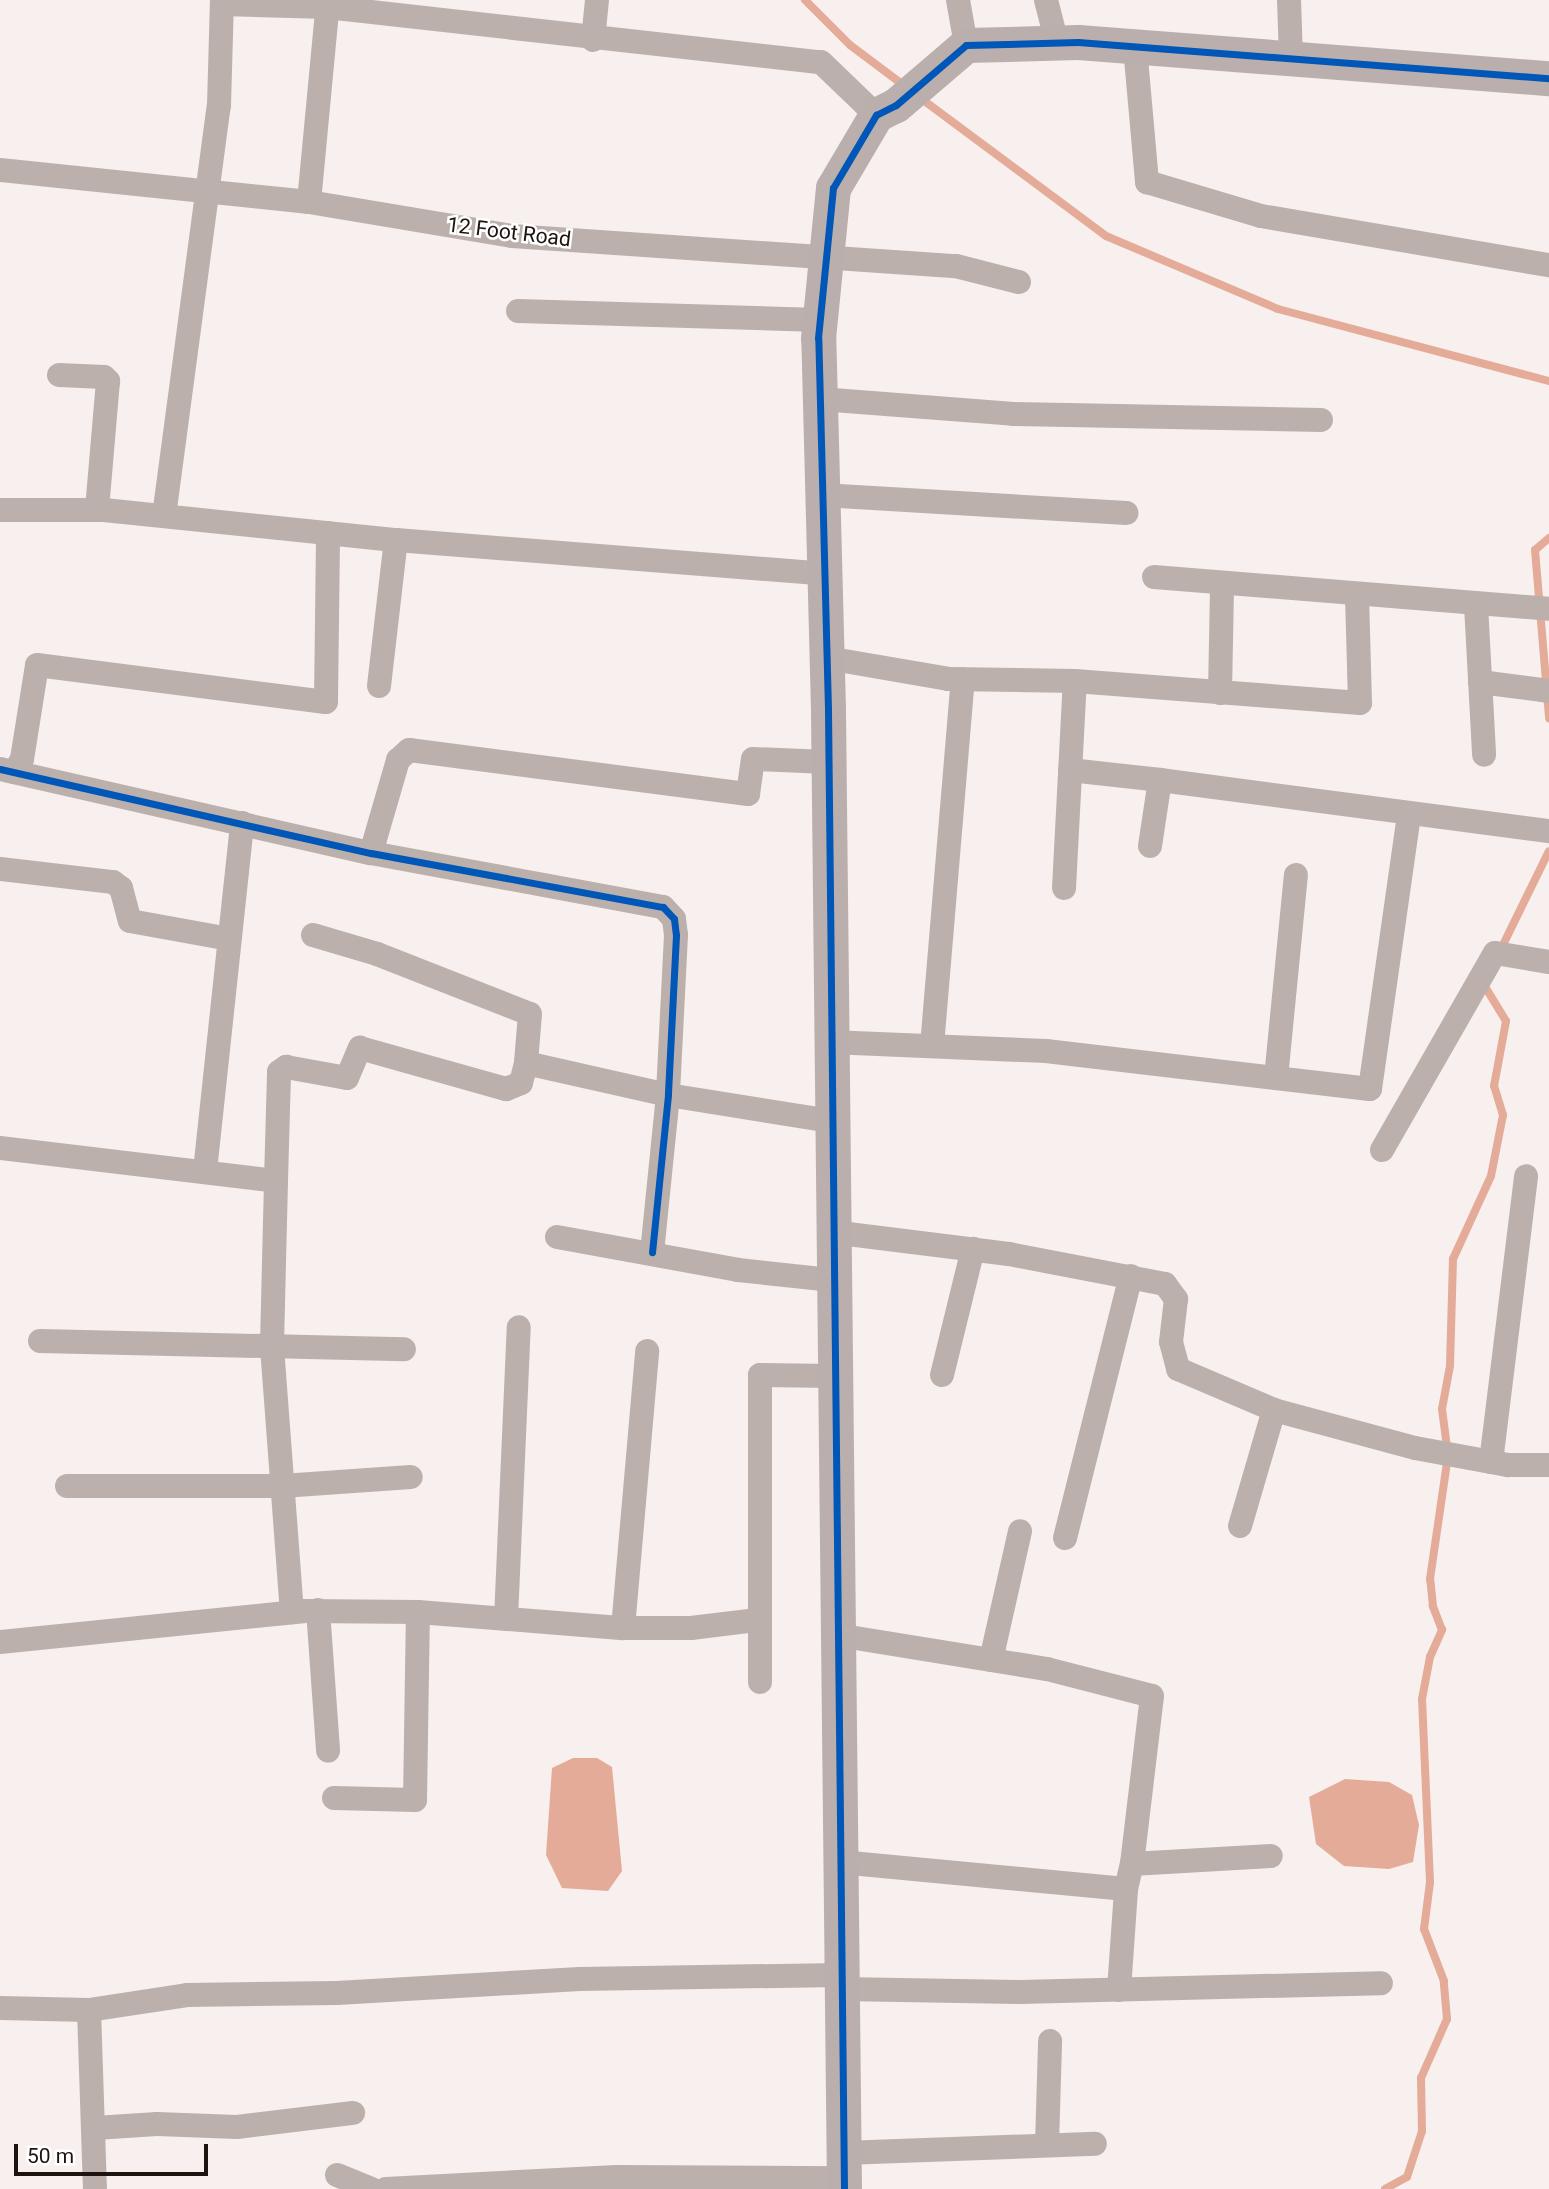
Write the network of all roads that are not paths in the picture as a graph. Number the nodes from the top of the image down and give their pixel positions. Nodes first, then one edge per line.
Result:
1 (597, 0) edge
2 (958, 0) edge
3 (1046, 0) edge
4 (1289, 0) edge
5 (222, 2) edge
6 (328, 4) edge
7 (593, 40) junction
8 (1057, 43) junction
9 (966, 45) junction
10 (1135, 47) junction
11 (1291, 58) junction
12 (1549, 78) edge
13 (896, 101) junction
14 (0, 170) edge
15 (209, 194) junction
16 (309, 202) junction
17 (826, 255) junction
18 (1549, 265) edge
19 (1019, 282) dead end
20 (518, 311) dead end
21 (820, 320) junction
22 (59, 375) dead end
23 (820, 398) junction
24 (1321, 420) dead end
25 (822, 495) junction
26 (0, 510) edge
27 (97, 510) junction
28 (1126, 513) dead end
29 (164, 516) junction
30 (328, 533) junction
31 (396, 540) junction
32 (824, 574) junction
33 (1154, 577) dead end
34 (1222, 584) junction
35 (1357, 597) junction
36 (1476, 605) junction
37 (1549, 609) edge
38 (827, 658) junction
39 (963, 679) junction
40 (1075, 681) junction
41 (1480, 682) junction
42 (379, 686) dead end
43 (1549, 691) edge
44 (1220, 693) junction
45 (1484, 755) dead end
46 (828, 762) junction
47 (1070, 770) junction
48 (7, 771) edge
49 (1160, 780) junction
50 (1409, 814) junction
51 (242, 823) junction
52 (1549, 831) edge
53 (1150, 846) dead end
54 (371, 853) junction
55 (0, 869) edge
56 (1296, 875) dead end
57 (1064, 888) dead end
58 (313, 934) dead end
59 (229, 939) junction
60 (1549, 962) edge
61 (830, 1042) junction
62 (932, 1046) junction
63 (526, 1063) junction
64 (1276, 1078) junction
65 (668, 1095) junction
66 (830, 1121) junction
67 (0, 1148) edge
68 (1382, 1150) dead end
69 (205, 1171) junction
70 (1527, 1176) dead end
71 (276, 1181) junction
72 (832, 1232) junction
73 (557, 1237) dead end
74 (973, 1249) junction
75 (652, 1252) junction
76 (1131, 1276) junction
77 (832, 1280) junction
78 (519, 1327) dead end
79 (40, 1341) dead end
80 (272, 1347) junction
81 (404, 1349) dead end
82 (647, 1351) dead end
83 (942, 1375) dead end
84 (833, 1376) junction
85 (1274, 1410) junction
86 (1491, 1462) junction
87 (1549, 1465) edge
88 (411, 1477) dead end
89 (67, 1486) dead end
90 (282, 1486) junction
91 (1240, 1526) dead end
92 (1020, 1531) dead end
93 (1065, 1538) dead end
94 (318, 1610) junction
95 (292, 1612) junction
96 (418, 1612) junction
97 (506, 1619) junction
98 (756, 1619) junction
99 (622, 1628) junction
100 (837, 1635) junction
101 (0, 1642) edge
102 (991, 1660) junction
103 (760, 1682) dead end
104 (328, 1751) dead end
105 (334, 1798) dead end
106 (1271, 1856) dead end
107 (840, 1862) junction
108 (1132, 1864) junction
109 (1126, 1889) junction
110 (841, 1982) junction
111 (1381, 1983) dead end
112 (1119, 1990) junction
113 (0, 2008) edge
114 (89, 2010) junction
115 (1050, 2042) dead end
116 (353, 2113) dead end
117 (95, 2128) junction
118 (1095, 2144) dead end
119 (1047, 2145) junction
120 (844, 2173) edge
121 (337, 2175) dead end
122 (95, 2189) edge
123 (370, 2189) edge
124 (386, 2189) edge

1 - 7 street
2 - 9 street
3 - 8 street
4 - 11 street
5 - 6 street
5 - 15 street
6 - 7 street
6 - 16 street
7 - 13 street
8 - 9 street
8 - 10 street
9 - 13 street
10 - 11 street
10 - 18 street
11 - 12 street
13 - 17 street
14 - 15 street, 12 Foot Road
15 - 16 street, 12 Foot Road
15 - 29 street
16 - 17 street, 12 Foot Road
17 - 19 street, 12 Foot Road
17 - 21 street
20 - 21 street
21 - 23 street
22 - 27 street
23 - 24 street
23 - 25 street
25 - 28 street
25 - 32 street
26 - 27 street
27 - 29 street
29 - 30 street
30 - 31 street
30 - 48 street
31 - 32 street
31 - 42 street
32 - 38 street
33 - 34 street
34 - 35 street
34 - 44 street
35 - 36 street
35 - 44 street
36 - 37 street
36 - 41 street
38 - 39 street
38 - 46 street
39 - 40 street
39 - 62 street
40 - 44 street
40 - 47 street
41 - 43 street
41 - 45 street
46 - 54 street
46 - 61 street
47 - 49 street
47 - 57 street
48 - 51 street
49 - 50 street
49 - 53 street
50 - 52 street
50 - 64 street
51 - 54 street
51 - 59 street
54 - 65 street
55 - 59 street
56 - 64 street
58 - 63 street
59 - 69 street
60 - 68 street
61 - 62 street
61 - 66 street
62 - 64 street
63 - 65 street
63 - 71 street
65 - 66 street
65 - 75 street
66 - 72 street
67 - 69 street
69 - 71 street
70 - 86 street
71 - 80 street
72 - 74 street
72 - 77 street
73 - 75 street
74 - 76 street
74 - 83 street
75 - 77 street
76 - 85 street
76 - 93 street
77 - 84 street
78 - 97 street
79 - 80 street
80 - 81 street
80 - 90 street
82 - 99 street
84 - 98 street
84 - 100 street
85 - 86 street
85 - 91 street
86 - 87 street
88 - 90 street
89 - 90 street
90 - 95 street
92 - 102 street
94 - 95 street
94 - 96 street
94 - 104 street
95 - 101 street
96 - 97 street
96 - 105 street
97 - 99 street
98 - 99 street
98 - 103 street
100 - 102 street
100 - 107 street
102 - 108 street
106 - 108 street
107 - 109 street
107 - 110 street
108 - 109 street
109 - 112 street
110 - 112 street
110 - 114 street
110 - 120 street
111 - 112 street
113 - 114 street
114 - 117 street
115 - 119 street
116 - 117 street
117 - 122 street
118 - 119 street
119 - 120 street
120 - 124 street
121 - 123 street

